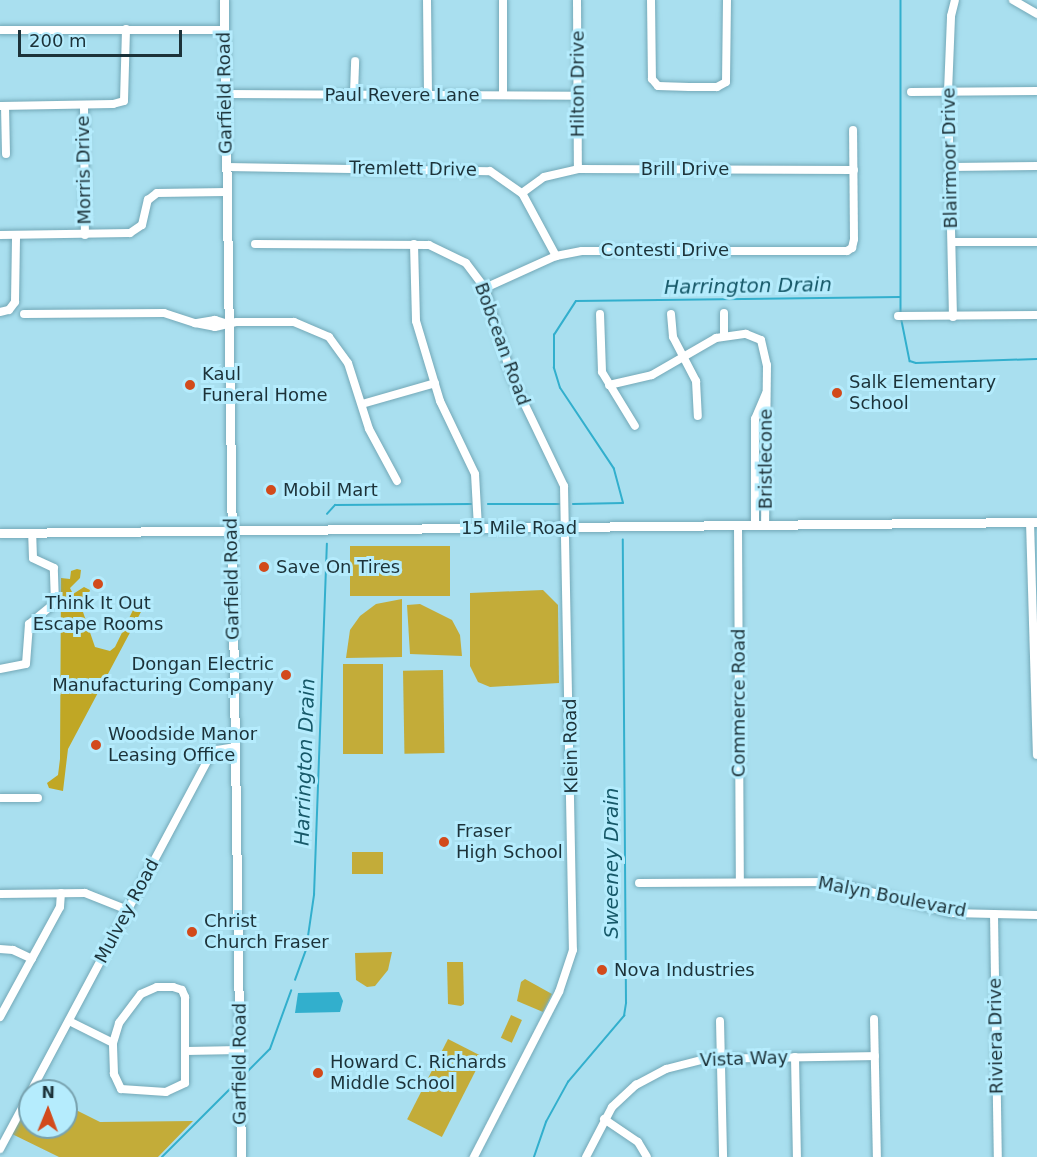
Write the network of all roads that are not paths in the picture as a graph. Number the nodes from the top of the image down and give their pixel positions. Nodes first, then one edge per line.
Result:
1 (224, 0) edge
2 (428, 0) edge
3 (502, 0) edge
4 (578, 0) edge
5 (651, 0) edge
6 (727, 0) edge
7 (956, 0) edge
8 (1013, 0) edge
9 (1037, 14) edge
10 (126, 29) junction
11 (0, 30) edge
12 (225, 30) junction
13 (355, 61) dead end
14 (1037, 91) edge
15 (911, 92) dead end
16 (948, 92) junction
17 (225, 94) junction
18 (354, 94) junction
19 (428, 94) junction
20 (503, 95) junction
21 (579, 96) junction
22 (84, 105) junction
23 (3, 106) edge
24 (853, 130) dead end
25 (6, 154) dead end
26 (1037, 166) edge
27 (226, 167) junction
28 (951, 167) junction
29 (578, 169) junction
30 (854, 170) junction
31 (226, 192) junction
32 (522, 193) junction
33 (0, 235) edge
34 (16, 235) junction
35 (85, 235) junction
36 (952, 242) junction
37 (1037, 242) edge
38 (255, 244) dead end
39 (414, 244) junction
40 (556, 256) junction
41 (485, 288) junction
42 (0, 312) edge
43 (724, 313) dead end
44 (24, 314) dead end
45 (600, 314) dead end
46 (671, 314) dead end
47 (1037, 315) edge
48 (898, 316) dead end
49 (953, 317) junction
50 (228, 324) junction
51 (724, 336) junction
52 (683, 356) junction
53 (435, 383) junction
54 (609, 385) junction
55 (362, 404) junction
56 (698, 416) dead end
57 (635, 426) dead end
58 (397, 481) dead end
59 (1034, 522) edge
60 (738, 526) junction
61 (760, 526) junction
62 (566, 527) junction
63 (478, 528) junction
64 (232, 530) junction
65 (0, 533) edge
66 (32, 533) junction
67 (0, 669) edge
68 (1035, 687) edge
69 (236, 747) junction
70 (1037, 755) edge
71 (0, 798) edge
72 (38, 798) dead end
73 (740, 880) junction
74 (639, 883) dead end
75 (62, 893) junction
76 (0, 894) edge
77 (128, 910) junction
78 (993, 914) junction
79 (1037, 915) edge
80 (0, 949) edge
81 (32, 959) junction
82 (0, 1017) edge
83 (874, 1019) dead end
84 (69, 1021) junction
85 (720, 1021) dead end
86 (113, 1043) junction
87 (240, 1050) junction
88 (186, 1051) junction
89 (875, 1056) junction
90 (795, 1058) junction
91 (721, 1059) junction
92 (37, 1079) edge
93 (18, 1115) edge
94 (604, 1119) junction
95 (0, 1149) edge
96 (241, 1157) edge
97 (474, 1157) edge
98 (586, 1157) edge
99 (647, 1157) edge
100 (723, 1157) edge
101 (797, 1157) edge
102 (877, 1157) edge
103 (998, 1157) edge

1 - 12 main road, Garfield Road
2 - 19 street
3 - 20 street
4 - 21 street, Hilton Drive
5 - 6 street
7 - 16 street, Blairmoor Drive
8 - 9 street
10 - 11 street
10 - 12 street
10 - 22 street
12 - 17 main road, Garfield Road
13 - 18 street
14 - 16 street
15 - 16 street
16 - 28 street, Blairmoor Drive
17 - 18 street, Paul Revere Lane
17 - 27 main road, Garfield Road
18 - 19 street, Paul Revere Lane
19 - 20 street, Paul Revere Lane
20 - 21 street, Paul Revere Lane
21 - 29 street, Hilton Drive
22 - 23 street
22 - 35 street, Morris Drive
23 - 25 street
24 - 30 street
26 - 28 street
27 - 31 main road, Garfield Road
27 - 32 street, Tremlett Drive
28 - 36 street, Blairmoor Drive
29 - 30 street, Brill Drive
29 - 32 street, Brill Drive
30 - 40 street, Contesti Drive
31 - 35 street
31 - 50 main road, Garfield Road
32 - 40 street, Tremlett Drive
33 - 34 street
34 - 35 street
34 - 42 street
36 - 37 street
36 - 49 street, Blairmoor Drive
38 - 39 street, Bobcean Road
39 - 41 street, Bobcean Road
39 - 53 street
40 - 41 street, Contesti Drive
41 - 62 street, Bobcean Road
43 - 51 street
44 - 50 street
45 - 54 street
46 - 52 street
47 - 49 street
48 - 49 street
50 - 55 street
50 - 64 main road, Garfield Road
51 - 52 street, Bristlecone
51 - 61 street, Bristlecone
52 - 54 street, Bristlecone
52 - 56 street
53 - 55 street
53 - 63 street
54 - 57 street
55 - 58 street
59 - 61 main road, 15 Mile Road
59 - 68 street
60 - 61 main road, 15 Mile Road
60 - 62 main road, 15 Mile Road
60 - 73 street, Commerce Road
62 - 63 main road, 15 Mile Road
62 - 97 street, Klein Road
63 - 64 main road, 15 Mile Road
64 - 66 main road, 15 Mile Road
64 - 69 main road, Garfield Road
65 - 66 main road, 15 Mile Road
66 - 67 street
68 - 70 street
69 - 77 street, Mulvey Road
69 - 87 main road, Garfield Road
71 - 72 street
73 - 74 street, Malyn Boulevard
73 - 78 street, Malyn Boulevard
75 - 76 street
75 - 77 street
75 - 81 street
77 - 84 street, Mulvey Road
78 - 79 street, Malyn Boulevard
78 - 103 street, Riviera Drive
80 - 81 street
81 - 82 street
83 - 89 street
84 - 86 street
84 - 92 street, Mulvey Road
85 - 91 street
86 - 88 street
86 - 88 street
87 - 88 street
87 - 96 main road, Garfield Road
89 - 90 street, Vista Way
89 - 102 street
90 - 91 street, Vista Way
90 - 101 street
91 - 94 street, Vista Way
91 - 100 street
93 - 95 street, Mulvey Road
94 - 98 street, Vista Way
94 - 99 street

